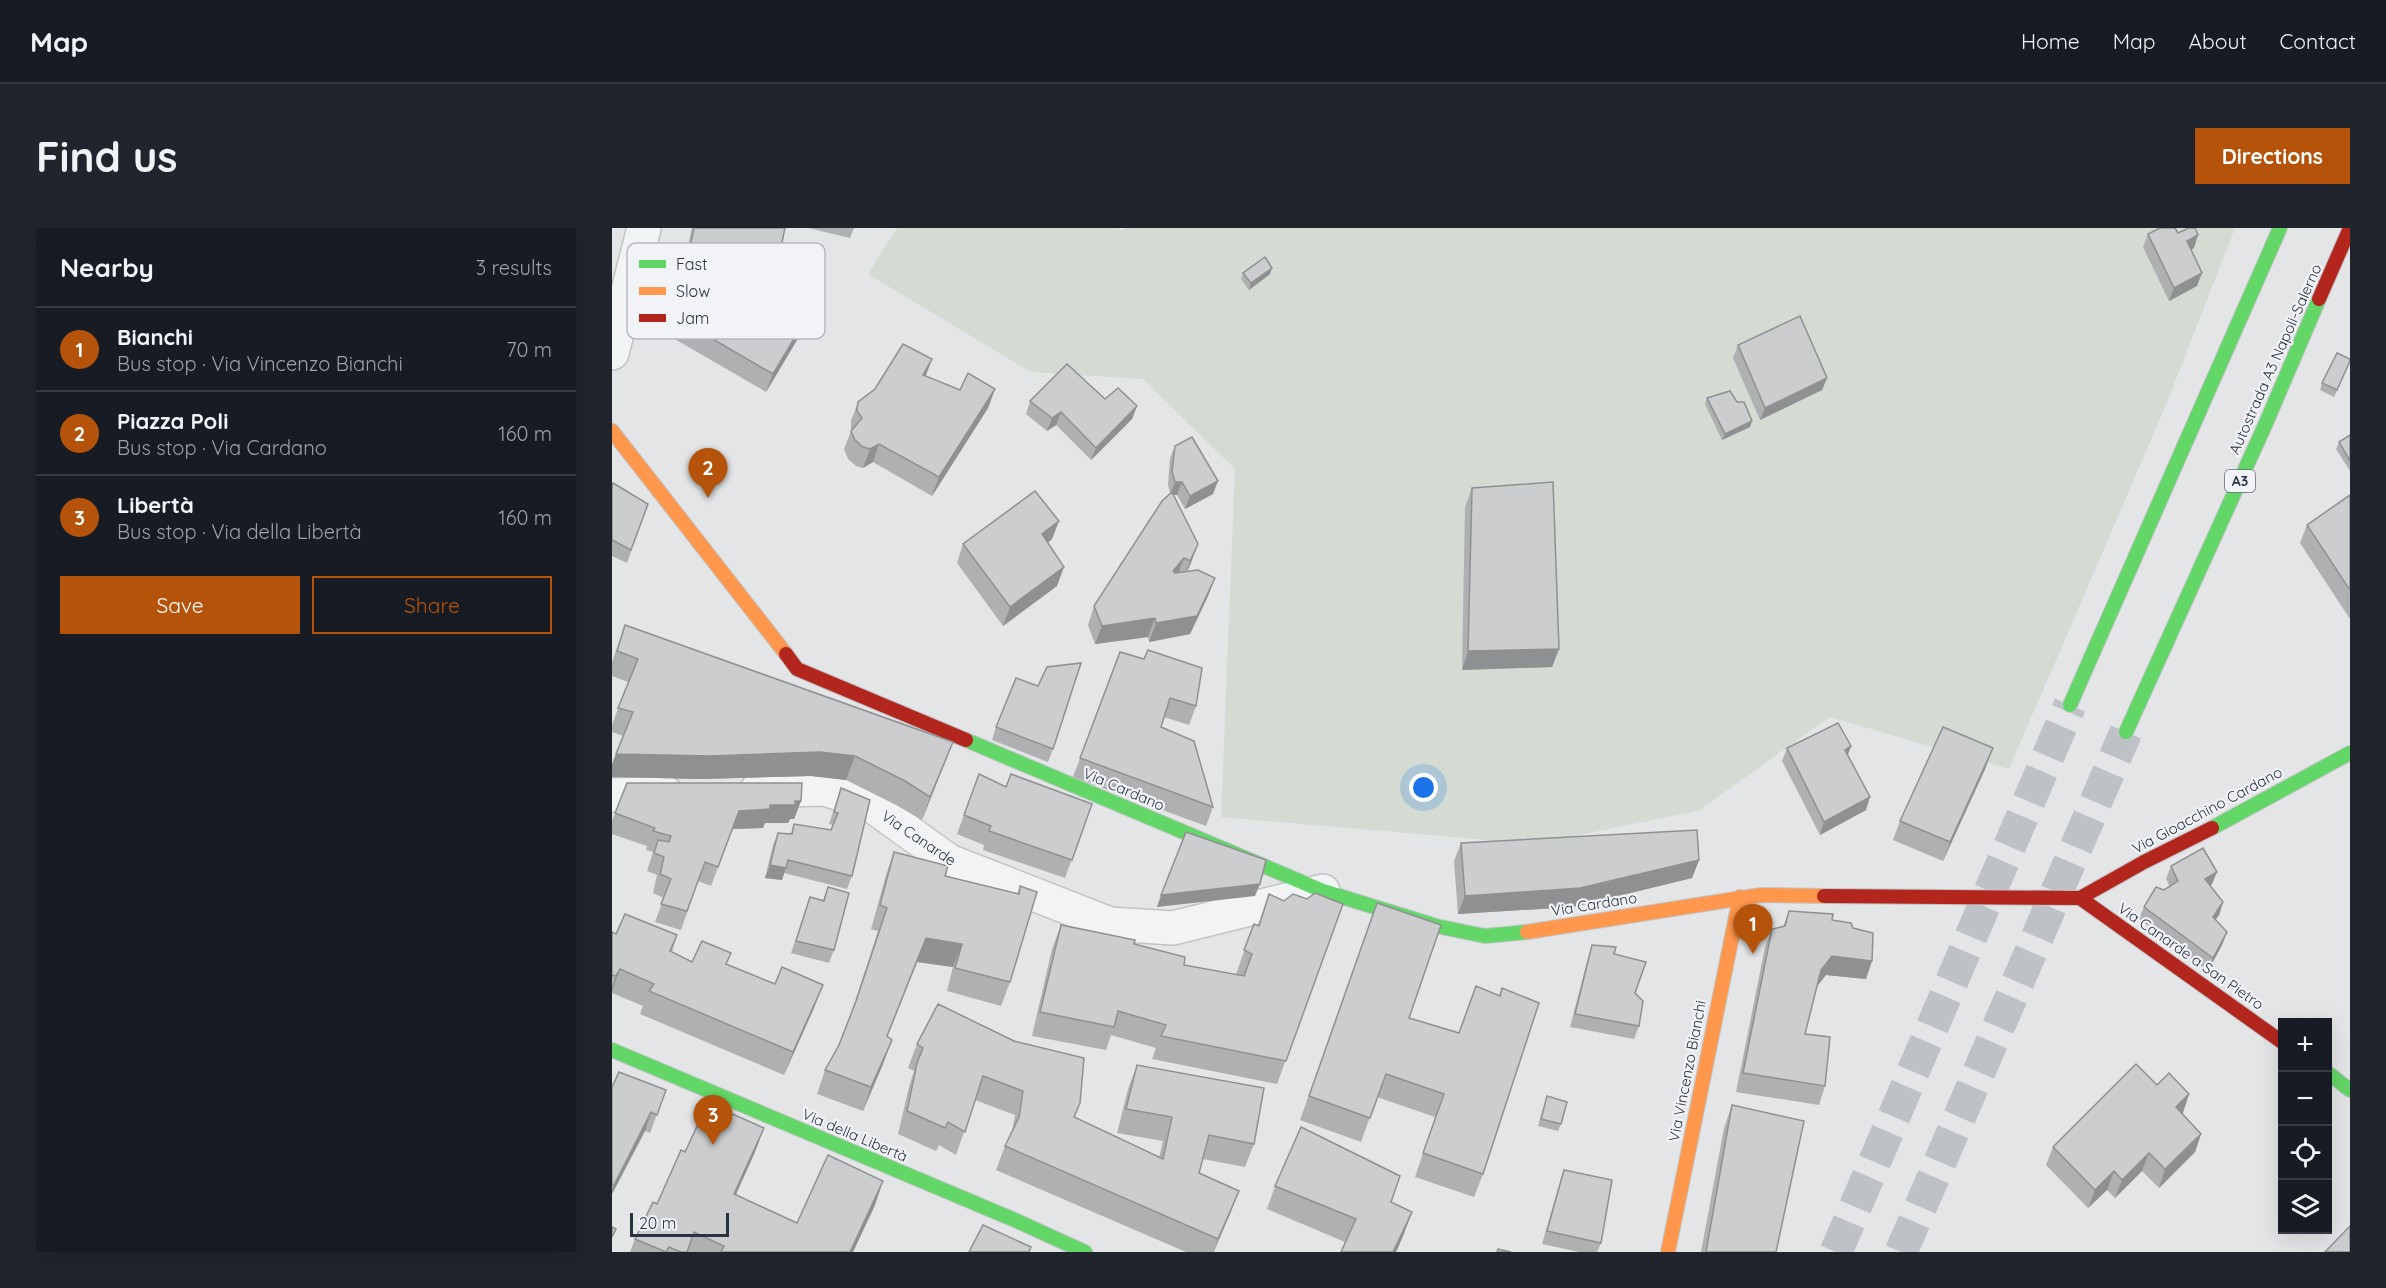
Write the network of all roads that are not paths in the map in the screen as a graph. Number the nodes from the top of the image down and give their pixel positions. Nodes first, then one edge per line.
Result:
1 (644, 228) edge
2 (2280, 228) edge
3 (2350, 228) edge
4 (640, 243) edge
5 (627, 294) edge
6 (612, 353) edge
7 (612, 431) edge
8 (2070, 705) tunnel mouth
9 (2126, 732) tunnel mouth
10 (2350, 753) edge
11 (695, 792) edge
12 (730, 792) edge
13 (612, 795) edge
14 (1323, 891) junction
15 (1740, 897) junction
16 (2080, 898) junction
17 (2278, 1038) edge
18 (612, 1050) edge
19 (2332, 1076) edge
20 (2350, 1090) edge
21 (1085, 1252) edge
22 (1668, 1252) edge

1 - 4 street
2 - 8 main road
3 - 9 main road, Autostrada A3 Napoli-Salerno / A3
5 - 6 street
7 - 14 main road, Via Cardano
10 - 16 main road, Via Gioacchino Cardano
11 - 13 street
12 - 14 street, Via Canarde
14 - 15 main road, Via Cardano
15 - 16 main road, Via Cardano
15 - 22 main road, Via Vincenzo Bianchi
16 - 17 main road, Via Canarde a San Pietro
18 - 21 main road, Via della Libertà
19 - 20 main road

